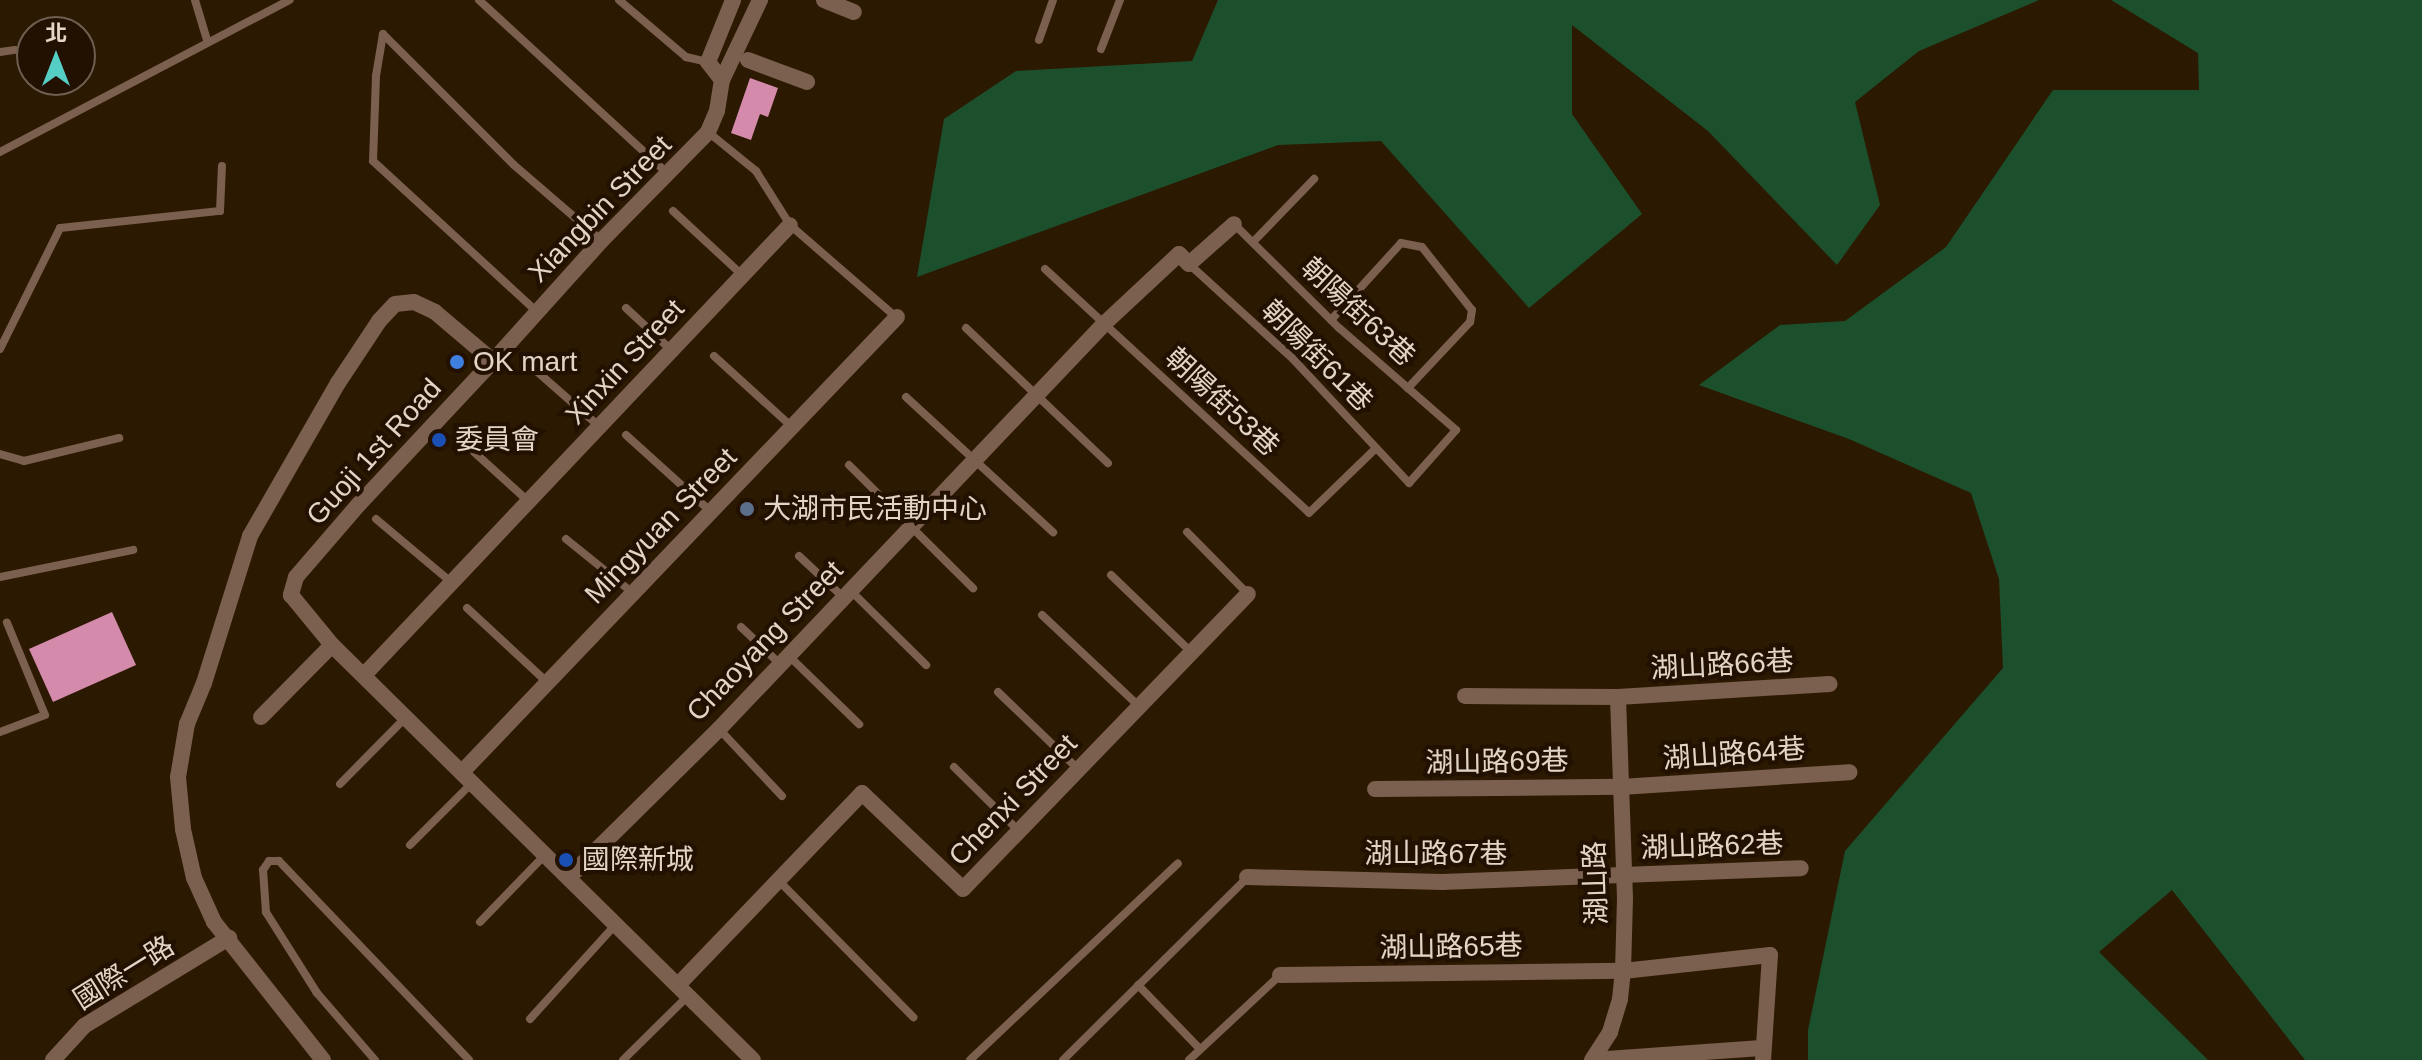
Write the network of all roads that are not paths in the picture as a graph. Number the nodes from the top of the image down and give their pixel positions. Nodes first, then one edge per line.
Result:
1 (195, 0) edge
2 (289, 0) edge
3 (479, 0) edge
4 (619, 0) edge
5 (733, 0) edge
6 (760, 0) edge
7 (824, 0) edge
8 (1053, 0) edge
9 (1120, 0) edge
10 (854, 12) dead end
11 (207, 40) junction
12 (1039, 40) dead end
13 (1101, 49) dead end
14 (15, 50) dead end
15 (0, 52) edge
16 (748, 60) dead end
17 (708, 62) junction
18 (722, 80) junction
19 (807, 82) dead end
20 (708, 132) junction
21 (0, 152) edge
22 (222, 166) dead end
23 (669, 175) junction
24 (1314, 179) dead end
25 (673, 211) dead end
26 (1234, 224) joint
27 (790, 225) junction
28 (602, 240) junction
29 (1253, 242) junction
30 (1189, 264) junction
31 (1045, 269) dead end
32 (743, 275) junction
33 (626, 308) dead end
34 (537, 312) junction
35 (897, 317) joint
36 (1331, 320) junction
37 (1105, 323) junction
38 (966, 328) dead end
39 (0, 349) edge
40 (671, 351) junction
41 (714, 356) dead end
42 (493, 361) junction
43 (525, 361) dead end
44 (1408, 388) junction
45 (1035, 394) junction
46 (906, 397) dead end
47 (600, 426) junction
48 (792, 427) junction
49 (626, 435) dead end
50 (119, 438) dead end
51 (1376, 448) junction
52 (474, 452) dead end
53 (0, 454) edge
54 (974, 458) junction
55 (1108, 463) dead end
56 (849, 465) dead end
57 (1409, 483) joint
58 (529, 502) junction
59 (711, 512) junction
60 (376, 519) dead end
61 (910, 526) junction
62 (1053, 532) dead end
63 (1187, 532) dead end
64 (566, 539) dead end
65 (133, 550) dead end
66 (799, 556) dead end
67 (1111, 575) dead end
68 (0, 577) edge
69 (452, 583) junction
70 (973, 588) dead end
71 (633, 593) junction
72 (846, 593) junction
73 (1248, 594) joint
74 (467, 608) dead end
75 (1042, 615) dead end
76 (7, 623) dead end
77 (741, 627) dead end
78 (332, 645) junction
79 (1191, 652) junction
80 (784, 659) junction
81 (926, 665) dead end
82 (365, 674) junction
83 (548, 683) junction
84 (1830, 684) dead end
85 (998, 692) dead end
86 (1465, 696) dead end
87 (1618, 697) junction
88 (1140, 706) junction
89 (406, 716) junction
90 (261, 717) dead end
91 (859, 724) dead end
92 (719, 729) junction
93 (0, 732) edge
94 (954, 767) dead end
95 (1079, 769) junction
96 (1850, 772) dead end
97 (468, 777) junction
98 (340, 784) dead end
99 (1621, 787) junction
100 (1375, 789) dead end
101 (782, 796) dead end
102 (1020, 832) junction
103 (410, 845) dead end
104 (546, 853) junction
105 (1178, 863) dead end
106 (1801, 868) dead end
107 (1625, 875) junction
108 (570, 876) junction
109 (1247, 877) joint
110 (780, 882) junction
111 (480, 922) dead end
112 (617, 923) junction
113 (229, 938) junction
114 (1623, 971) junction
115 (1280, 975) joint
116 (1138, 985) junction
117 (683, 990) junction
118 (913, 1017) dead end
119 (530, 1019) dead end
120 (1200, 1049) junction
121 (1762, 1054) edge
122 (53, 1060) edge
123 (323, 1060) edge
124 (375, 1060) edge
125 (469, 1060) edge
126 (623, 1060) edge
127 (753, 1060) edge
128 (970, 1060) edge
129 (1063, 1060) edge
130 (1189, 1060) edge
131 (1593, 1060) edge

1 - 11 lane
2 - 11 lane
3 - 23 lane
4 - 17 lane
5 - 17 street
6 - 18 street, Xiangbin Street
7 - 10 street
8 - 12 lane
9 - 13 lane
11 - 21 lane
14 - 15 lane
16 - 19 street
17 - 18 street
18 - 20 street, Xiangbin Street
20 - 23 street, Xiangbin Street
20 - 27 lane
22 - 39 lane
23 - 28 street, Xiangbin Street
24 - 29 lane
25 - 32 lane
26 - 29 lane, 朝陽街63巷
26 - 30 street, Chaoyang Street
27 - 32 street, Xinxin Street
27 - 35 lane
28 - 34 street, Xiangbin Street
28 - 34 lane
29 - 36 lane, 朝陽街63巷
30 - 37 street, Chaoyang Street
30 - 51 lane, 朝陽街61巷
31 - 37 lane, 朝陽街53巷
32 - 40 street, Xinxin Street
33 - 40 lane
34 - 42 street, Xiangbin Street
35 - 48 street, Mingyuan Street
36 - 44 lane, 朝陽街63巷
36 - 44 lane
37 - 45 street, Chaoyang Street
37 - 51 lane, 朝陽街53巷
38 - 45 lane
40 - 47 street, Xinxin Street
41 - 48 lane
42 - 78 street, Guoji 1st Road
42 - 113 street, Guoji 1st Road
43 - 47 lane
44 - 57 lane, 朝陽街63巷
45 - 54 street, Chaoyang Street
45 - 55 lane
46 - 54 lane
47 - 58 street, Xinxin Street
48 - 59 street, Mingyuan Street
49 - 59 lane
50 - 53 lane
51 - 57 lane, 朝陽街61巷
52 - 58 lane
54 - 61 street, Chaoyang Street
54 - 62 lane
56 - 61 lane
58 - 69 street, Xinxin Street
59 - 71 street, Mingyuan Street
60 - 69 lane
61 - 70 lane
61 - 72 street, Chaoyang Street
63 - 73 lane
64 - 71 lane
65 - 68 lane
66 - 72 lane
67 - 79 lane
69 - 82 street, Xinxin Street
71 - 83 street, Mingyuan Street
72 - 80 street, Chaoyang Street
72 - 81 lane
73 - 79 street, Chenxi Street
74 - 83 lane
75 - 88 lane
76 - 93 lane
77 - 80 lane
78 - 82 street, Guoji 1st Road
78 - 90 street
79 - 88 street, Chenxi Street
80 - 91 lane
80 - 92 street, Chaoyang Street
82 - 89 street, Guoji 1st Road
83 - 97 street, Mingyuan Street
84 - 87 street, 湖山路66巷
85 - 95 lane
86 - 87 street, 湖山路66巷
87 - 99 street, 湖山路
88 - 95 street, Chenxi Street
89 - 97 street, Guoji 1st Road
89 - 98 lane
92 - 101 lane
92 - 108 street, Chaoyang Street
94 - 102 lane
95 - 102 street, Chenxi Street
96 - 99 street, 湖山路64巷
97 - 103 lane
97 - 104 street, Guoji 1st Road
99 - 100 street, 湖山路69巷
99 - 107 street, 湖山路
102 - 110 street, Chenxi Street
104 - 108 street, Guoji 1st Road
104 - 111 lane
105 - 128 lane
106 - 107 street, 湖山路62巷
107 - 109 street, 湖山路67巷
107 - 114 street, 湖山路
108 - 112 street, Guoji 1st Road
109 - 116 lane
110 - 117 street, Chenxi Street
110 - 118 lane
112 - 117 street, Guoji 1st Road
112 - 119 lane
113 - 122 street, 國際一路
113 - 123 street
114 - 115 street, 湖山路65巷
114 - 121 street, 湖山路65巷
114 - 131 street, 湖山路
115 - 120 lane
116 - 120 lane
116 - 129 lane
117 - 126 lane
117 - 127 street, Guoji 1st Road
120 - 130 lane
121 - 131 street
124 - 125 lane

